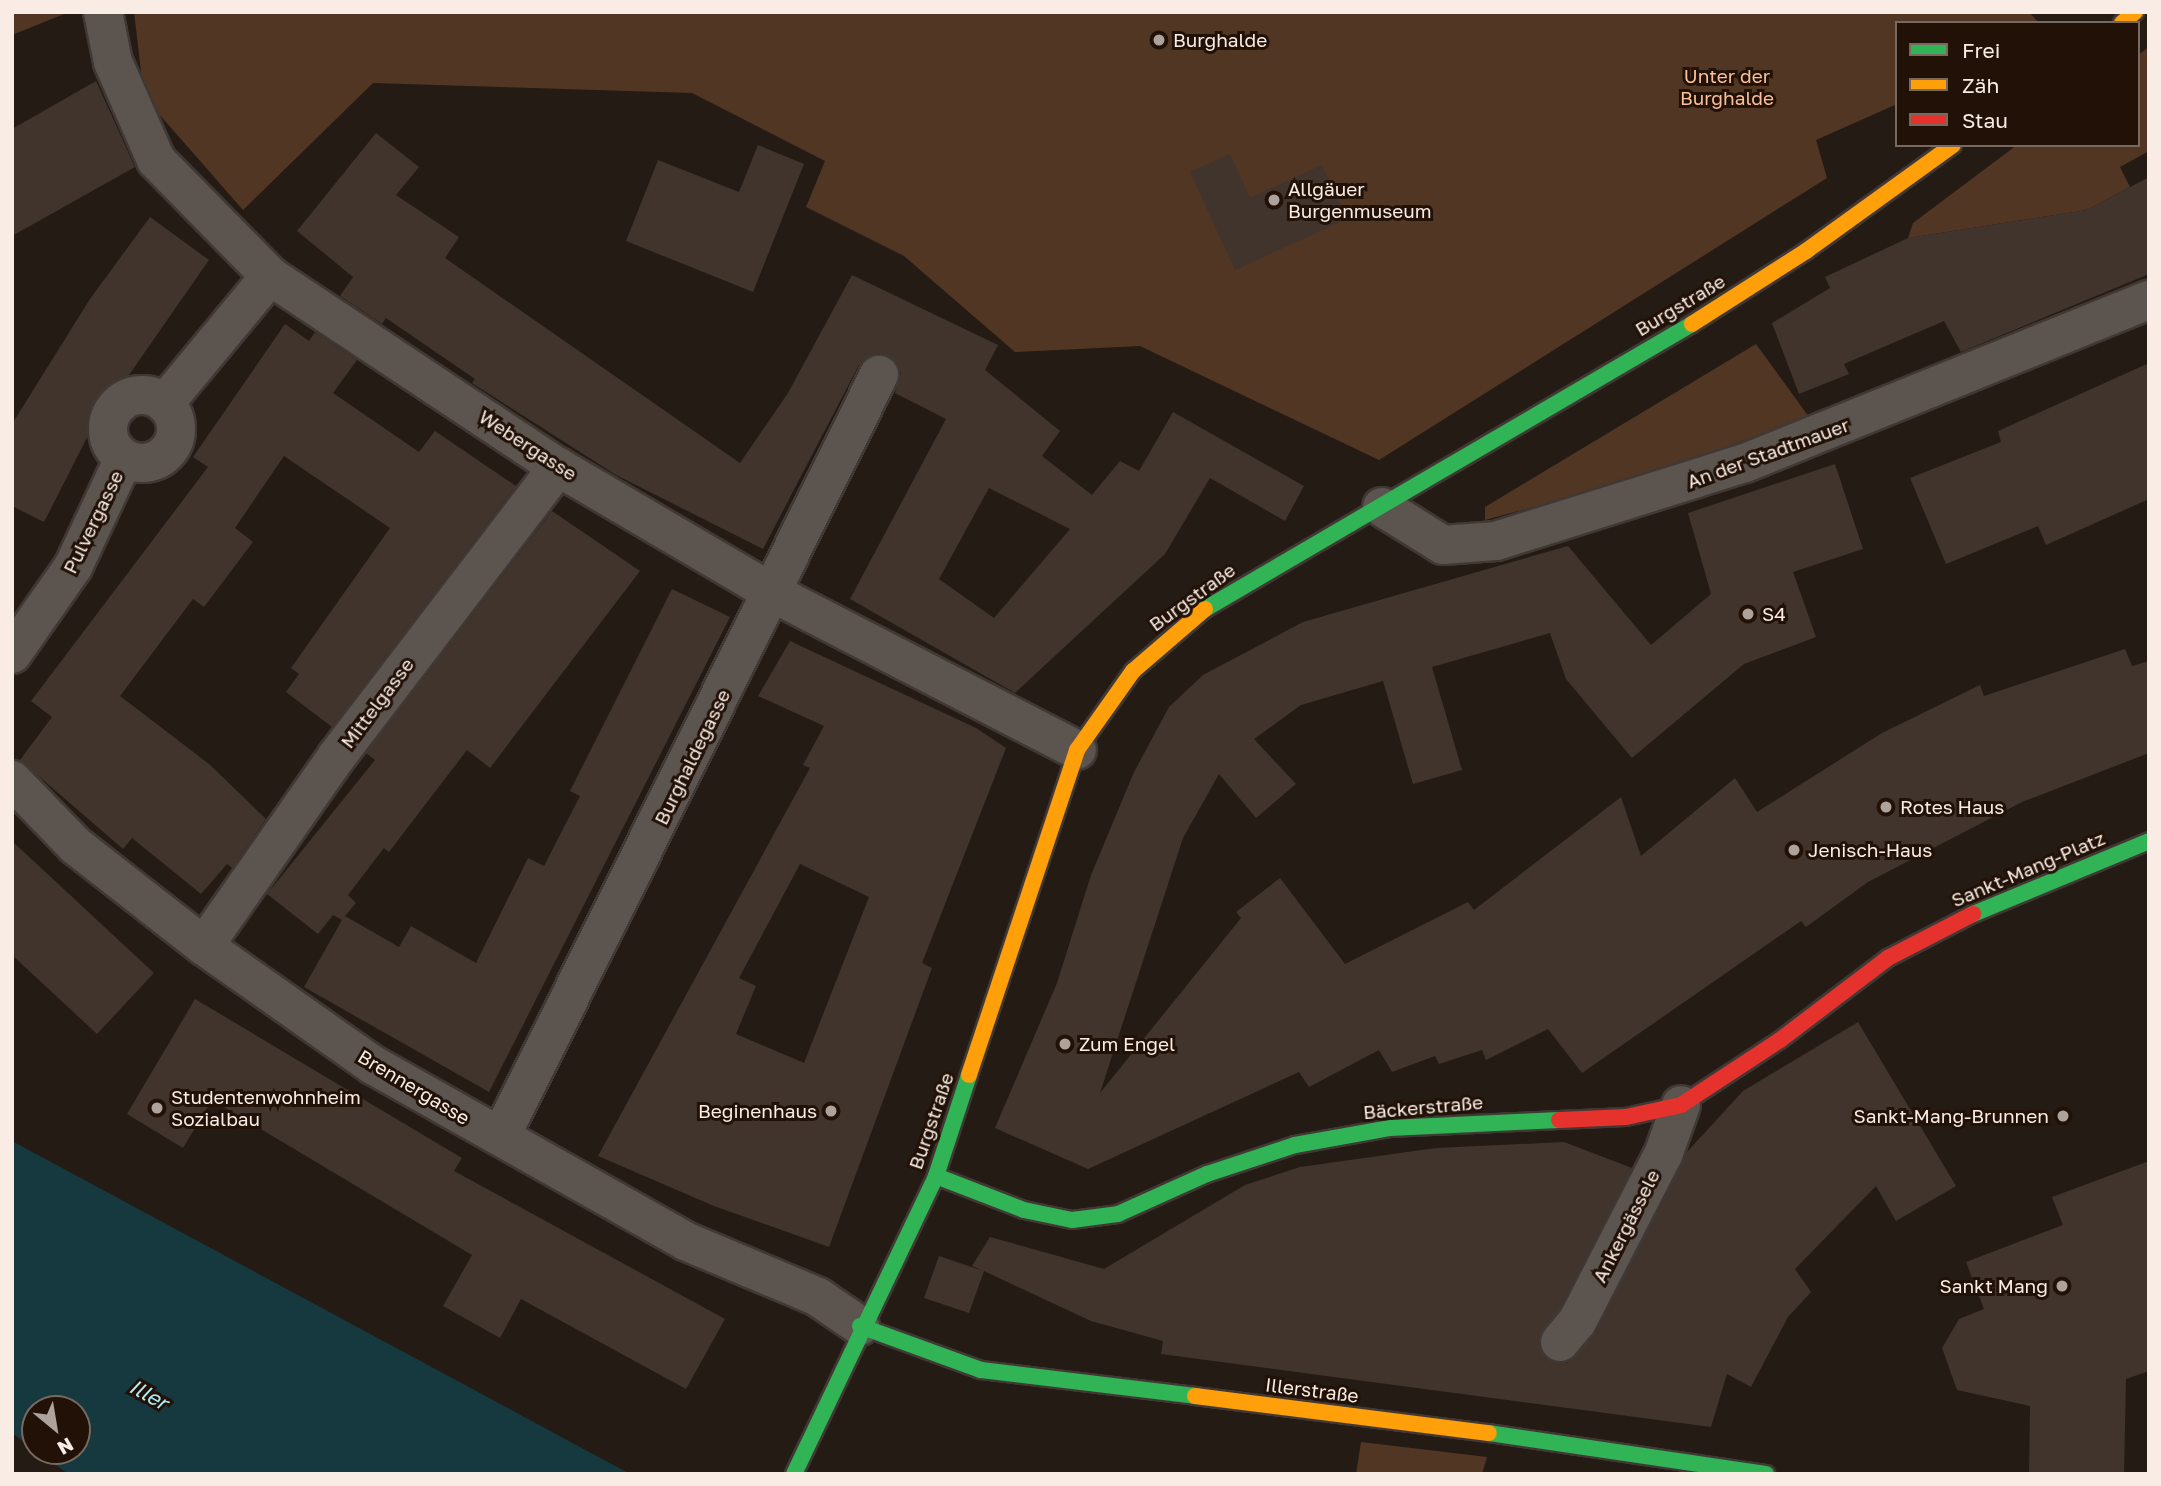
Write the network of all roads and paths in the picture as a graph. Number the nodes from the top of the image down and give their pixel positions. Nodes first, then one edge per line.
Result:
1 (103, 12) edge
2 (1950, 147) edge
3 (270, 276) junction
4 (2149, 300) edge
5 (879, 375) dead end
6 (164, 403) junction
7 (124, 458) junction
8 (558, 467) junction
9 (1382, 508) junction
10 (773, 593) junction
11 (12, 654) edge
12 (1077, 751) junction
13 (12, 780) edge
14 (2149, 841) edge
15 (204, 946) junction
16 (1888, 958) joint
17 (1681, 1105) junction
18 (501, 1136) junction
19 (936, 1176) junction
20 (860, 1326) junction
21 (1560, 1342) dead end
22 (794, 1474) edge
23 (1766, 1474) edge

1 - 3 street, Webergasse
2 - 9 street, Burgstraße
3 - 6 street
3 - 8 street, Webergasse
4 - 9 street, An der Stadtmauer
5 - 10 street, Burghaldegasse
6 - 7 street, Pulvergasse
6 - 7 street, Pulvergasse
7 - 11 street, Pulvergasse
8 - 10 street, Webergasse
8 - 15 street, Mittelgasse
9 - 12 street, Burgstraße
10 - 12 street, Webergasse
10 - 18 street, Burghaldegasse
12 - 19 street, Burgstraße
13 - 15 street, Brennergasse
14 - 16 street, Sankt-Mang-Platz
15 - 18 street, Brennergasse
16 - 17 street, Bäckerstraße
17 - 19 street, Bäckerstraße
17 - 21 street, Ankergässele
18 - 20 street, Brennergasse
19 - 20 street, Burgstraße
20 - 22 street, Burgstraße
20 - 23 street, Illerstraße

